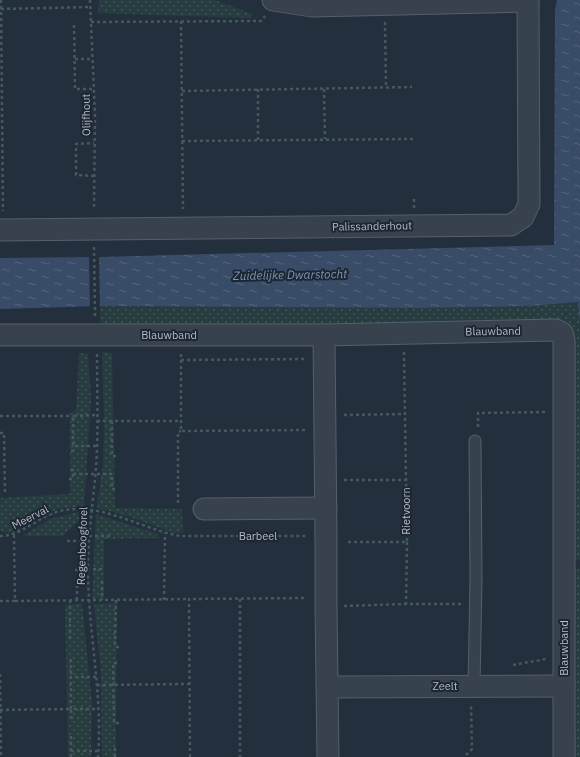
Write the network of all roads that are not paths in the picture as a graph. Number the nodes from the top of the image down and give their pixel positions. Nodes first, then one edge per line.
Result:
1 (276, 1) edge
2 (528, 1) edge
3 (344, 2) edge
4 (2, 230) edge
5 (0, 335) edge
6 (315, 335) junction
7 (475, 441) road end
8 (326, 508) junction
9 (204, 509) dead end
10 (472, 686) junction
11 (564, 686) junction
12 (327, 687) junction
13 (328, 757) edge
14 (564, 757) edge

1 - 3 street
2 - 3 street
2 - 4 street, Palissanderhout
5 - 6 street, Blauwband
6 - 8 street
6 - 11 street, Blauwband
7 - 10 lane
8 - 9 street
8 - 12 street
10 - 11 street, Zeelt
10 - 12 street, Zeelt
11 - 14 street, Blauwband
12 - 13 street

